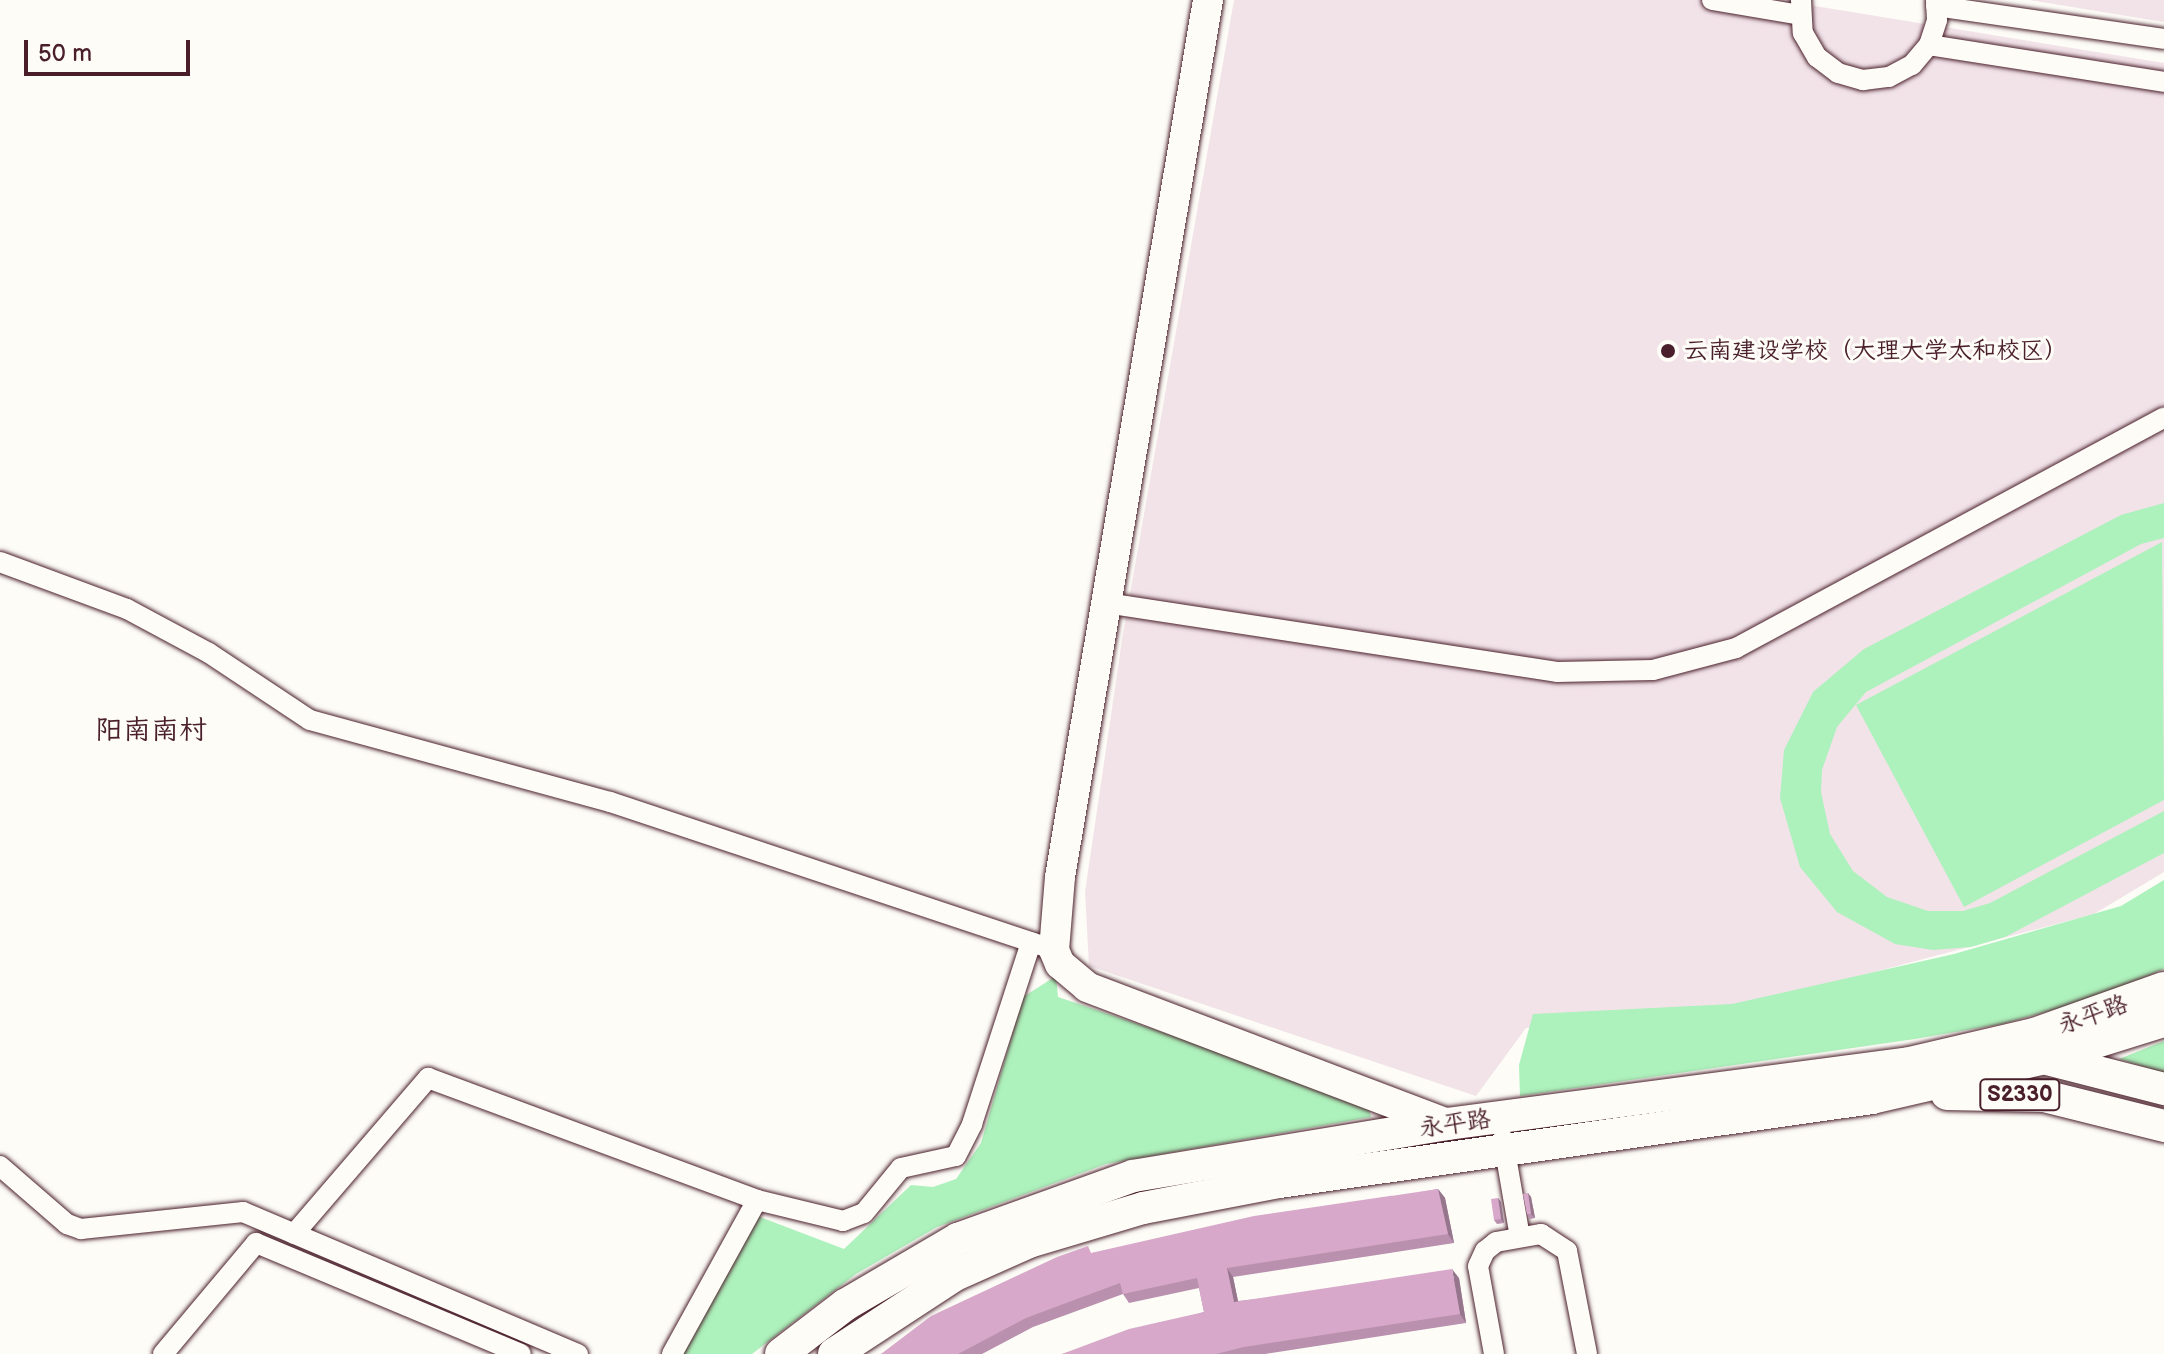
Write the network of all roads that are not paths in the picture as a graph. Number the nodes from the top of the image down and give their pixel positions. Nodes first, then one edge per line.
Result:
1 (1208, 0) edge
2 (1712, 0) edge
3 (1936, 3) edge
4 (1801, 8) edge
5 (2164, 39) edge
6 (1929, 45) junction
7 (2164, 82) edge
8 (2164, 418) edge
9 (0, 562) edge
10 (1106, 603) junction
11 (1043, 946) junction
12 (2164, 988) edge
13 (2164, 1021) edge
14 (1957, 1054) junction
15 (2045, 1058) junction
16 (2164, 1089) edge
17 (1872, 1098) junction
18 (1447, 1124) junction
19 (2164, 1126) edge
20 (1502, 1132) junction
21 (0, 1166) edge
22 (757, 1200) junction
23 (294, 1234) junction
24 (1520, 1237) junction
25 (163, 1354) edge
26 (521, 1354) edge
27 (578, 1354) edge
28 (672, 1354) edge
29 (781, 1354) edge
30 (834, 1354) edge
31 (1494, 1354) edge
32 (1587, 1354) edge

1 - 10 street
2 - 4 street
3 - 5 street
3 - 6 street
4 - 6 street
6 - 7 street
8 - 10 street
9 - 11 street
10 - 11 street
11 - 18 street
11 - 22 street
12 - 14 main road, 永平路
13 - 15 main road, 永平路
14 - 15 main road, S2330
14 - 20 main road, 永平路
15 - 16 main road, S2330
15 - 17 main road, 永平路
17 - 19 main road, S2330
17 - 20 main road, 永平路
18 - 20 main road, 永平路
18 - 29 main road, 永平路
20 - 24 street
20 - 30 main road, 永平路
21 - 23 street
22 - 23 street
22 - 28 street
23 - 27 street
24 - 31 street
24 - 32 street
25 - 26 street

